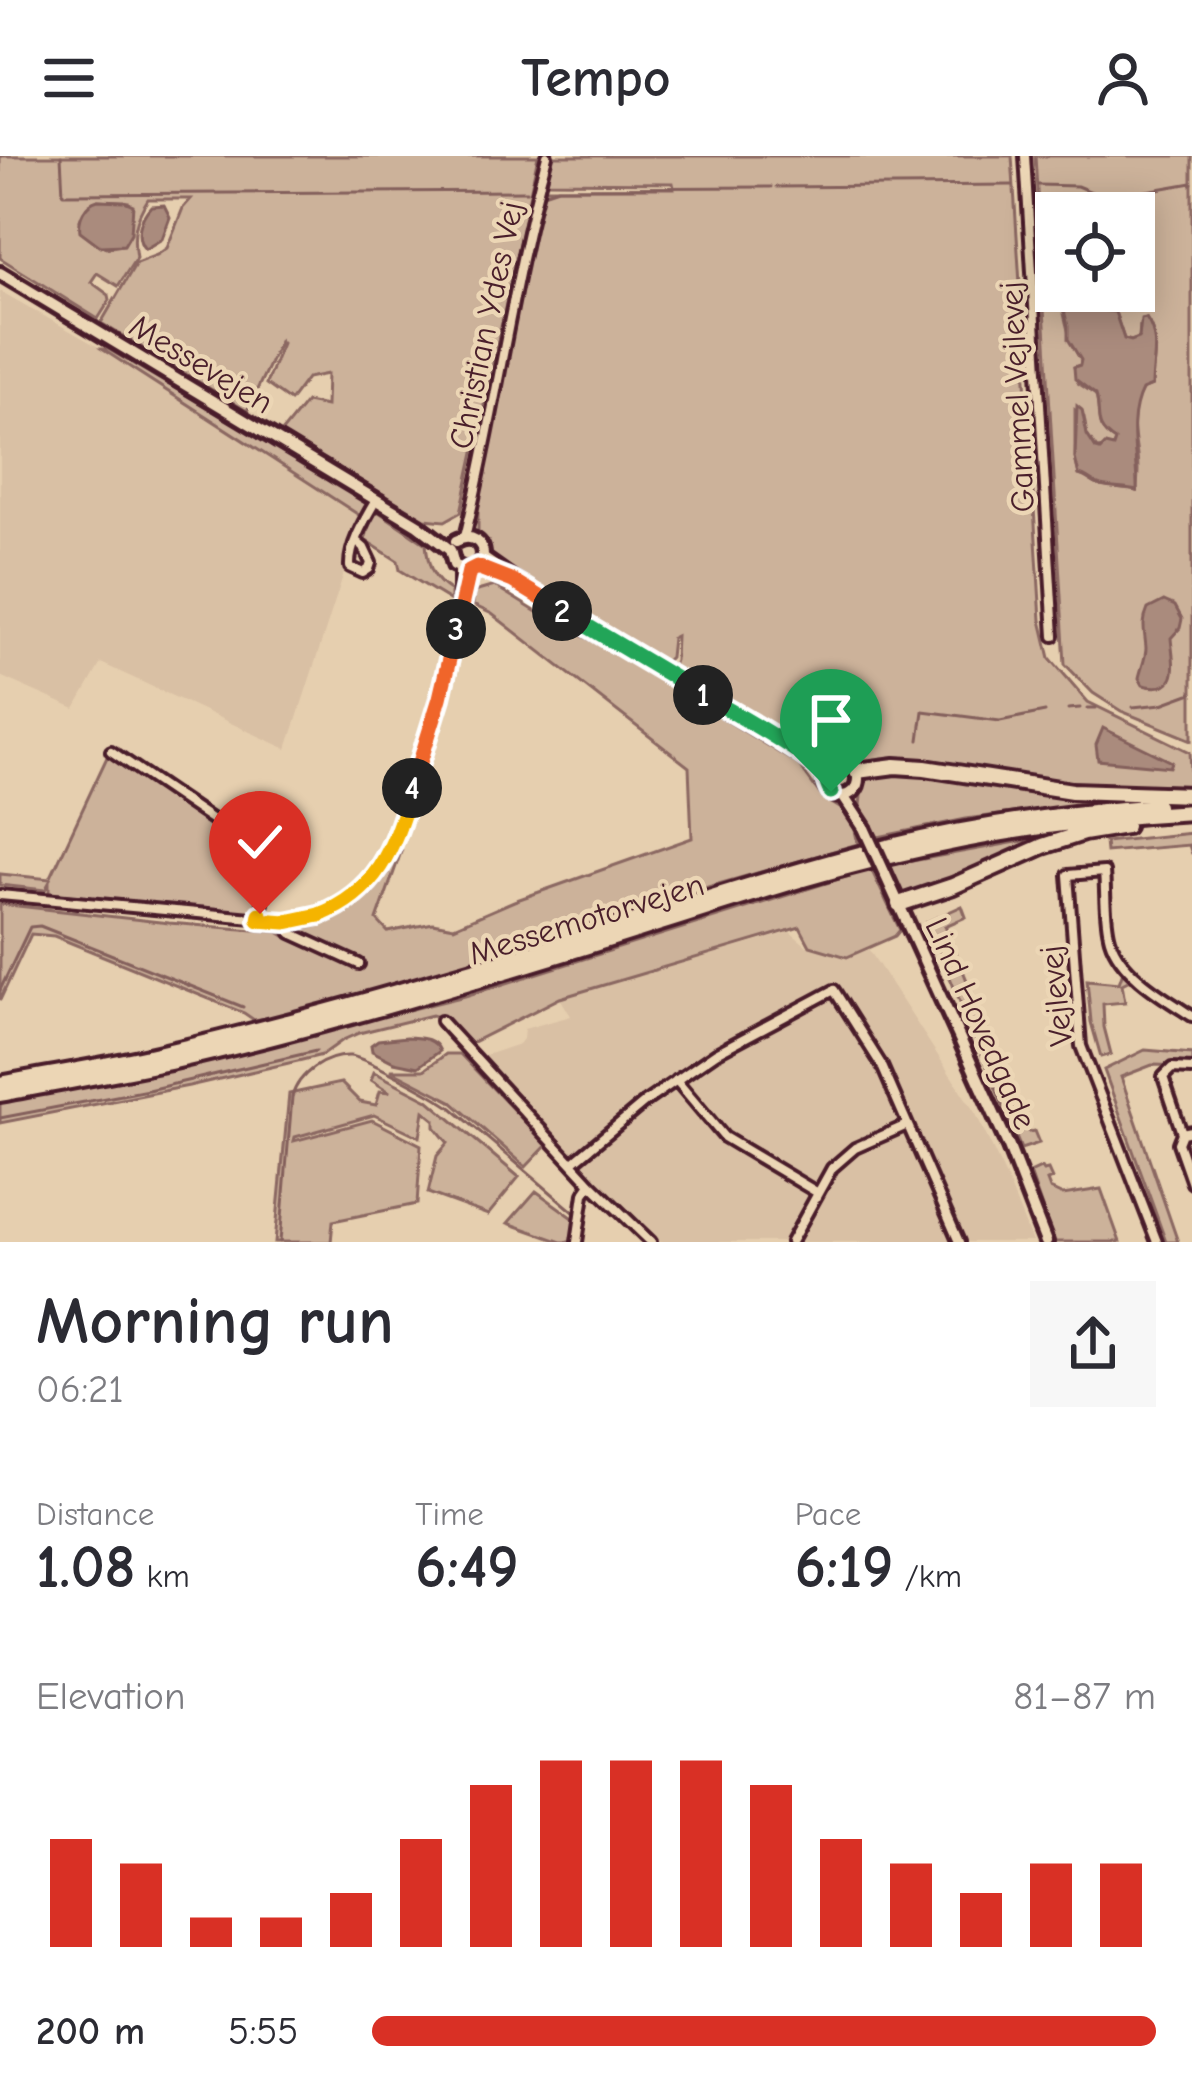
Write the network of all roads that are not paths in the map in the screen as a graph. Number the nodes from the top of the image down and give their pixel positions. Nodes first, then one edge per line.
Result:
1 (547, 156) edge
2 (1025, 156) edge
3 (0, 273) edge
4 (376, 500) junction
5 (356, 542) dead end
6 (461, 542) junction
7 (472, 566) junction
8 (1054, 636) dead end
9 (111, 751) dead end
10 (828, 770) junction
11 (857, 771) junction
12 (849, 793) junction
13 (1192, 799) edge
14 (1192, 816) edge
15 (0, 895) edge
16 (899, 904) junction
17 (259, 920) junction
18 (286, 922) junction
19 (359, 964) dead end
20 (1192, 1016) edge
21 (441, 1021) dead end
22 (1192, 1069) edge
23 (676, 1080) junction
24 (0, 1084) edge
25 (0, 1094) edge
26 (907, 1125) junction
27 (1187, 1132) edge
28 (572, 1163) junction
29 (1192, 1183) edge
30 (591, 1184) junction
31 (818, 1193) junction
32 (577, 1242) edge
33 (652, 1242) edge
34 (791, 1242) edge
35 (959, 1242) edge
36 (1046, 1242) edge
37 (1157, 1242) edge

1 - 6 street, Christian Ydes Vej
2 - 8 street, Gammel Vejlevej
3 - 4 main road, Messevejen
4 - 5 street
4 - 6 main road, Messevejen
6 - 7 main road
6 - 7 main road
7 - 10 main road
7 - 18 street
9 - 17 street
10 - 11 main road
10 - 12 main road
11 - 12 main road
11 - 13 highway
12 - 16 main road, Lind Hovedgade, bridge
13 - 24 highway, Messemotorvejen
14 - 16 highway
14 - 25 highway, Messemotorvejen
15 - 17 street
16 - 36 main road, Lind Hovedgade
17 - 18 street
18 - 19 street
20 - 37 street, Vejlevej
21 - 28 street
22 - 27 street
23 - 26 street
23 - 28 street
23 - 31 street
26 - 31 street
26 - 35 street
27 - 29 street
28 - 30 street
30 - 32 street
30 - 33 street
31 - 34 street

